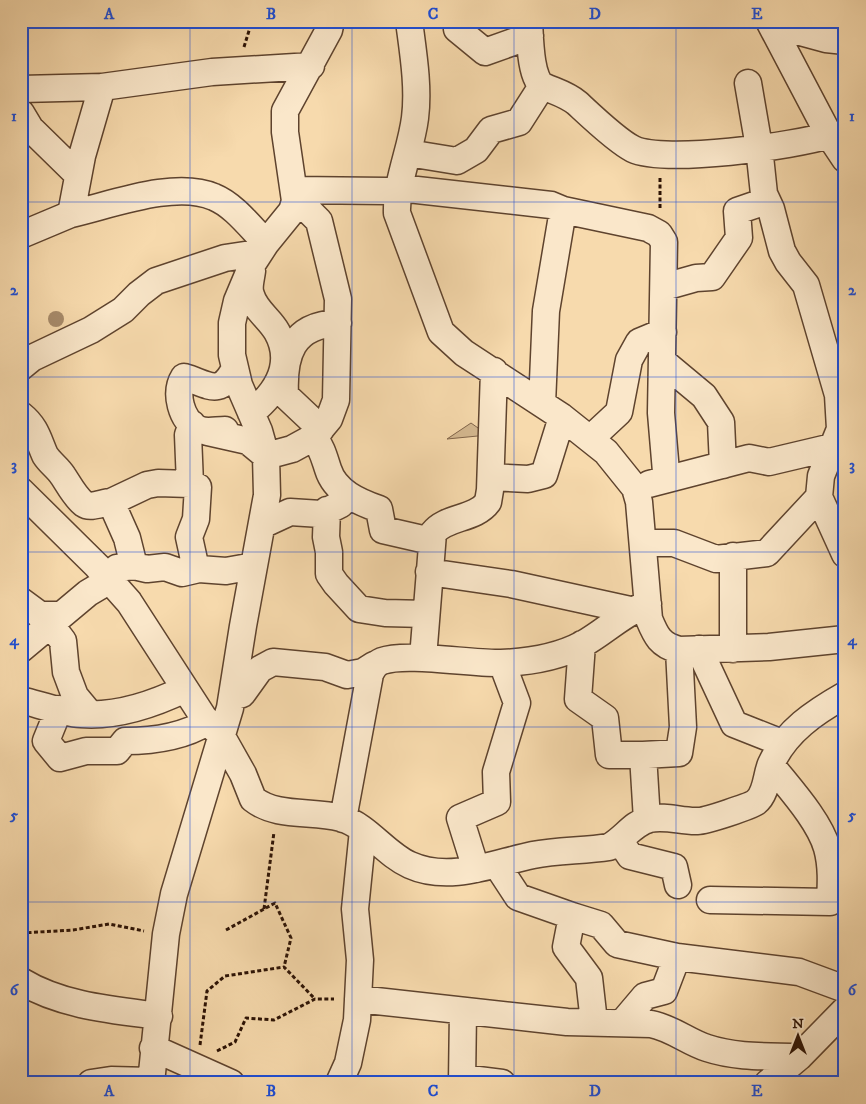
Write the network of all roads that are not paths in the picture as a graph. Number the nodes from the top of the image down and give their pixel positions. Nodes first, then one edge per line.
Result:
1 (331, 21) edge
2 (409, 21) edge
3 (770, 22) edge
4 (529, 29) edge
5 (457, 30) dead end
6 (845, 41) edge
7 (311, 66) junction
8 (748, 83) dead end
9 (542, 86) junction
10 (102, 87) junction
11 (21, 89) edge
12 (21, 113) edge
13 (829, 135) junction
14 (759, 147) junction
15 (408, 153) junction
16 (845, 159) edge
17 (78, 175) junction
18 (399, 188) junction
19 (295, 196) junction
20 (766, 201) junction
21 (563, 210) junction
22 (71, 214) junction
23 (21, 235) edge
24 (259, 253) junction
25 (664, 287) junction
26 (267, 319) junction
27 (338, 323) junction
28 (309, 329) junction
29 (663, 332) junction
30 (662, 361) junction
31 (21, 367) edge
32 (235, 368) junction
33 (285, 368) junction
34 (494, 371) junction
35 (552, 410) junction
36 (21, 415) edge
37 (253, 417) junction
38 (200, 428) junction
39 (318, 433) junction
40 (590, 439) junction
41 (839, 446) edge
42 (266, 456) junction
43 (723, 465) junction
44 (491, 477) junction
45 (663, 479) junction
46 (190, 484) junction
47 (635, 488) junction
48 (21, 492) edge
49 (819, 497) junction
50 (111, 502) junction
51 (361, 503) junction
52 (85, 504) junction
53 (327, 510) junction
54 (31, 516) edge
55 (262, 525) junction
56 (61, 532) junction
57 (431, 540) junction
58 (644, 543) junction
59 (845, 554) edge
60 (733, 556) junction
61 (134, 566) junction
62 (254, 566) junction
63 (196, 569) junction
64 (102, 571) junction
65 (429, 572) junction
66 (21, 601) edge
67 (639, 607) junction
68 (426, 614) junction
69 (56, 619) junction
70 (845, 639) edge
71 (582, 644) junction
72 (21, 648) edge
73 (733, 649) junction
74 (689, 650) junction
75 (423, 658) junction
76 (502, 663) junction
77 (374, 665) junction
78 (185, 688) junction
79 (845, 695) edge
80 (232, 697) junction
81 (21, 700) edge
82 (59, 710) junction
83 (90, 714) junction
84 (214, 728) junction
85 (776, 754) junction
86 (644, 755) junction
87 (647, 820) junction
88 (353, 824) junction
89 (620, 842) junction
90 (486, 867) junction
91 (678, 886) dead end
92 (837, 899) edge
93 (710, 900) dead end
94 (572, 916) junction
95 (677, 957) junction
96 (21, 981) edge
97 (845, 989) edge
98 (358, 999) junction
99 (845, 1010) edge
100 (463, 1011) junction
101 (159, 1016) junction
102 (594, 1022) junction
103 (622, 1022) junction
104 (153, 1048) junction
105 (799, 1056) junction
106 (462, 1080) edge
107 (151, 1082) edge
108 (91, 1083) edge
109 (231, 1083) edge
110 (339, 1083) edge
111 (502, 1083) edge
112 (768, 1083) edge

1 - 7 street
2 - 15 street
3 - 6 street
3 - 13 street
4 - 5 street
4 - 9 street
7 - 10 street
7 - 19 street
8 - 14 street
9 - 14 street
9 - 15 street
10 - 11 street
10 - 17 street
12 - 17 street
13 - 14 street
13 - 16 street
14 - 20 street
15 - 18 street
17 - 22 street
18 - 19 street
18 - 21 street
18 - 34 street
19 - 24 street
19 - 27 street
20 - 25 street
20 - 41 street
21 - 25 street
21 - 35 street
22 - 23 street
22 - 24 street
24 - 26 street
24 - 31 street
24 - 32 street
25 - 29 street
26 - 28 street
26 - 33 street
27 - 28 street
27 - 39 street
28 - 33 street
29 - 30 street
29 - 40 street
30 - 43 street
30 - 45 street
32 - 37 street
32 - 38 street
33 - 37 street
33 - 39 street
34 - 35 street
34 - 44 street
35 - 40 street
35 - 44 street
36 - 52 street
37 - 38 street
37 - 42 street
38 - 42 street
38 - 46 street
39 - 42 street
39 - 51 street
40 - 47 street
41 - 43 street
41 - 49 street
42 - 55 street
43 - 45 street
44 - 57 street
45 - 47 street
46 - 50 street
46 - 63 street
47 - 58 street
48 - 54 street
49 - 59 street
49 - 60 street
50 - 52 street
50 - 61 street
51 - 53 street
51 - 57 street
52 - 56 street
53 - 55 street
53 - 68 street
54 - 56 street
55 - 62 street
56 - 64 street
57 - 65 street
58 - 60 street
58 - 67 street
60 - 73 street
61 - 63 street
61 - 64 street
62 - 63 street
62 - 80 street
64 - 69 street
64 - 78 street
65 - 67 street
65 - 68 street
66 - 69 street
67 - 71 street
67 - 74 street
68 - 75 street
69 - 72 street
69 - 83 street
70 - 73 street
71 - 76 street
71 - 86 street
73 - 74 street
74 - 85 street
74 - 86 street
75 - 76 street
75 - 77 street
76 - 90 street
77 - 80 street
77 - 88 street
78 - 83 street
78 - 84 street
79 - 85 street
80 - 84 street
81 - 82 street
82 - 83 street
82 - 84 street
84 - 88 street
84 - 101 street
85 - 87 street
85 - 92 street
86 - 87 street
87 - 89 street
88 - 90 street
88 - 98 street
89 - 90 street
89 - 91 street
90 - 94 street
92 - 93 street
94 - 95 street
94 - 102 street
95 - 97 street
95 - 103 street
96 - 101 street
98 - 100 street
98 - 110 street
99 - 105 street
100 - 102 street
100 - 106 street
101 - 104 street
102 - 103 street
103 - 105 street
104 - 107 street
104 - 109 street
105 - 112 street
106 - 111 street
107 - 108 street

